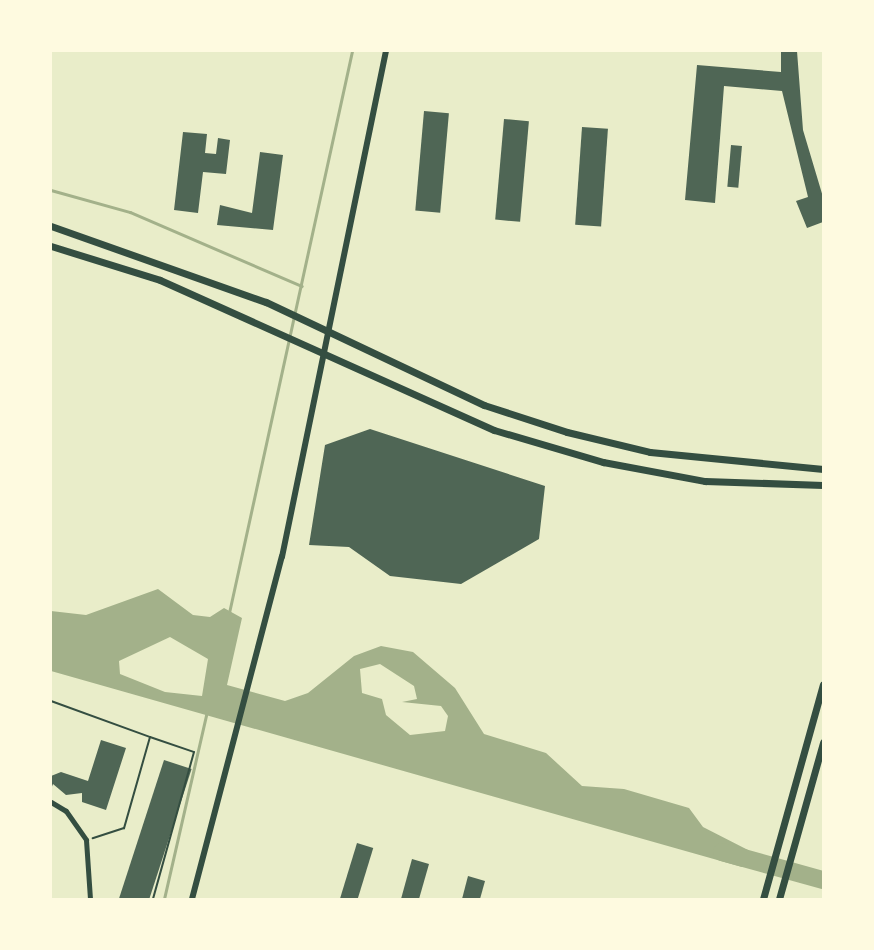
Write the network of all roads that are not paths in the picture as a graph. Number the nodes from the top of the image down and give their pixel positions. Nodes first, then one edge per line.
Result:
1 (386, 51) edge
2 (51, 226) edge
3 (51, 246) edge
4 (327, 332) junction
5 (323, 355) junction
6 (823, 469) edge
7 (823, 485) edge
8 (823, 684) edge
9 (823, 742) edge
10 (51, 802) edge
11 (90, 899) edge
12 (192, 899) edge
13 (763, 899) edge
14 (779, 899) edge

1 - 4 street
2 - 4 main road
3 - 5 main road
4 - 5 street
4 - 6 main road
5 - 7 main road
5 - 12 street
8 - 13 main road
9 - 14 main road
10 - 11 street

